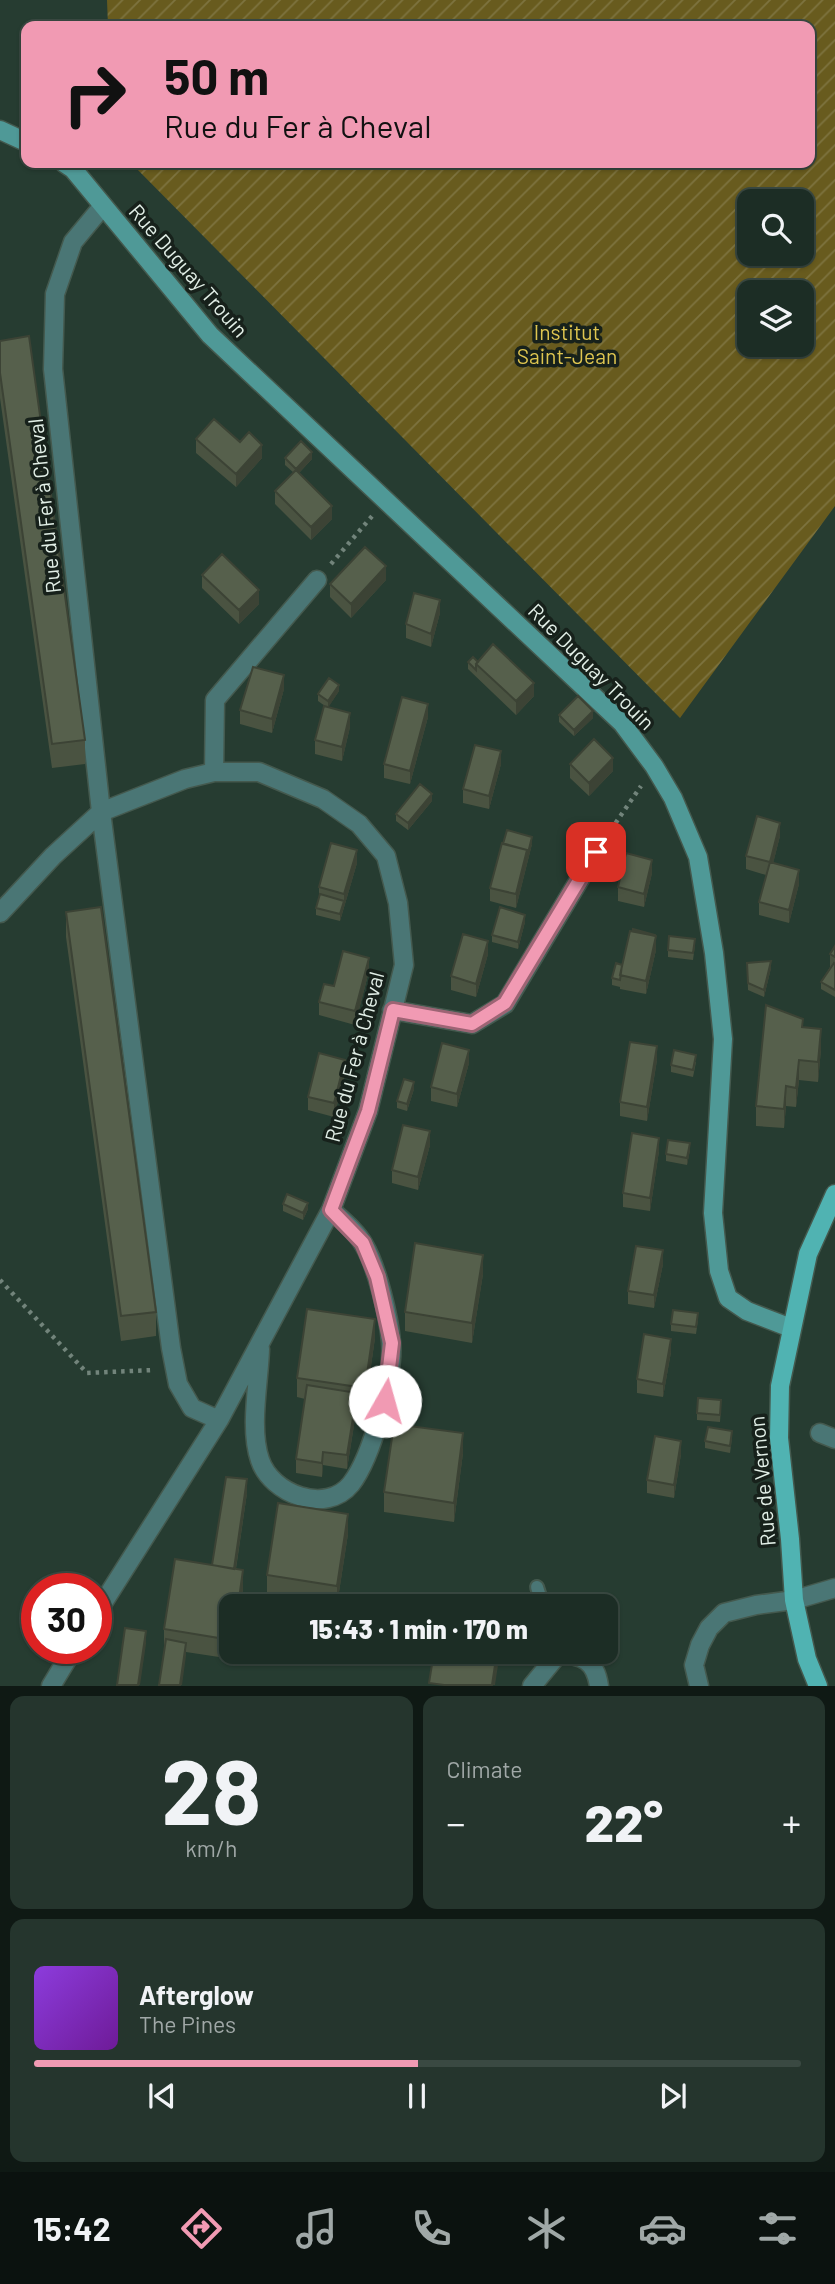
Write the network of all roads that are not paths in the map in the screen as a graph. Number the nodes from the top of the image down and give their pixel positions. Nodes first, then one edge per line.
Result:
1 (0, 130) edge
2 (21, 140) edge
3 (72, 168) edge
4 (102, 207) junction
5 (317, 580) road end
6 (214, 772) junction
7 (101, 812) junction
8 (596, 852) road end
9 (0, 913) edge
10 (393, 1010) junction
11 (835, 1194) edge
12 (331, 1210) junction
13 (791, 1328) junction
14 (261, 1345) junction
15 (219, 1420) junction
16 (537, 1587) dead end
17 (835, 1588) edge
18 (112, 1589) edge
19 (539, 1594) edge
20 (794, 1600) junction
21 (64, 1664) edge
22 (549, 1664) edge
23 (589, 1664) edge
24 (51, 1685) edge
25 (532, 1685) edge
26 (599, 1685) edge
27 (699, 1685) edge
28 (818, 1685) edge

1 - 2 street
3 - 4 street, Rue Duguay Trouin
4 - 7 street, Rue du Fer à Cheval
4 - 13 street, Rue Duguay Trouin
5 - 6 street
6 - 7 street, Rue du Fer à Cheval
6 - 10 street, Rue du Fer à Cheval
7 - 9 street, Rue du Fer à Cheval
7 - 15 street, Rue du Fer à Cheval
8 - 10 street
10 - 12 street, Rue du Fer à Cheval
11 - 13 main road, Rue de Vernon
12 - 14 street, Rue du Fer à Cheval
12 - 14 street, Rue du Fer à Cheval
13 - 20 main road, Rue de Vernon
14 - 15 street, Rue du Fer à Cheval
15 - 18 street, Rue du Fer à Cheval
16 - 19 lane
17 - 20 street
20 - 27 street
20 - 28 main road, Rue de Vernon
21 - 24 street
22 - 25 street
23 - 26 street

